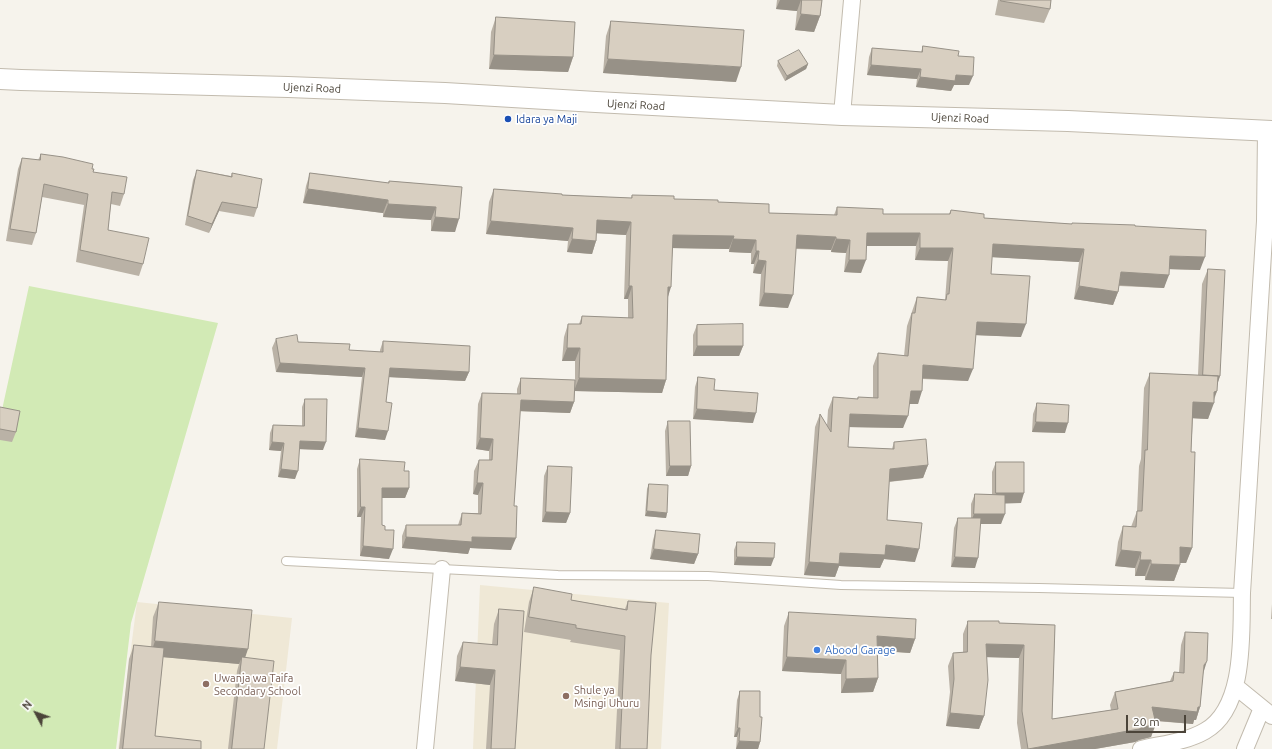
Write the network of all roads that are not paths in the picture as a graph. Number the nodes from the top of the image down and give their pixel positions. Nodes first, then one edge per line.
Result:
1 (852, 0) edge
2 (0, 79) edge
3 (842, 115) junction
4 (1269, 131) edge
5 (286, 561) dead end
6 (442, 568) junction
7 (1242, 593) junction
8 (1235, 686) junction
9 (1267, 712) edge
10 (425, 749) edge
11 (1141, 749) edge
12 (1245, 749) edge

1 - 3 street
2 - 3 street, Ujenzi Road
3 - 4 street, Ujenzi Road
4 - 7 street
5 - 6 lane
6 - 7 lane
6 - 10 street
7 - 8 street
8 - 9 street
8 - 11 street
9 - 12 street

